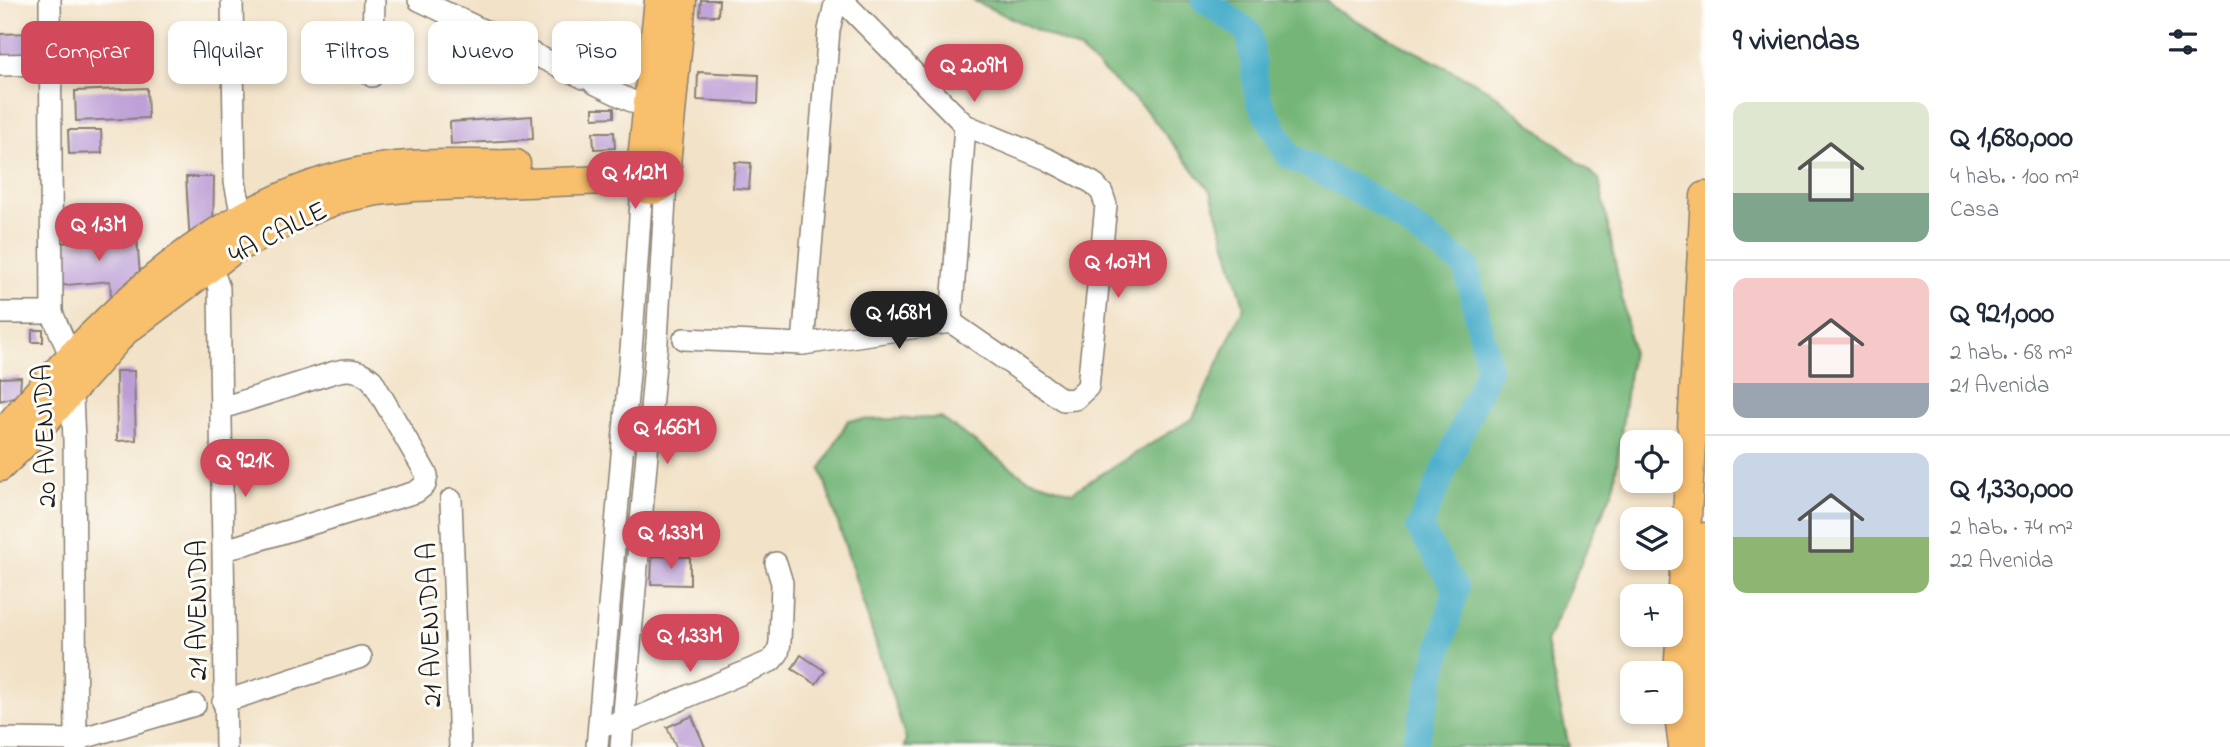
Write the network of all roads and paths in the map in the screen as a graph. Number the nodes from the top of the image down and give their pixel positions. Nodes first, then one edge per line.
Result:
1 (50, 0) edge
2 (232, 0) edge
3 (374, 0) edge
4 (419, 0) edge
5 (659, 0) edge
6 (682, 0) edge
7 (836, 0) edge
8 (842, 0) edge
9 (50, 21) edge
10 (373, 21) edge
11 (0, 65) edge
12 (21, 65) edge
13 (50, 84) edge
14 (648, 109) junction
15 (965, 125) junction
16 (648, 173) junction
17 (1705, 196) edge
18 (242, 217) junction
19 (211, 266) junction
20 (0, 313) edge
21 (52, 313) junction
22 (951, 322) junction
23 (632, 338) junction
24 (684, 339) dead end
25 (657, 341) junction
26 (803, 344) junction
27 (70, 355) junction
28 (70, 393) junction
29 (222, 408) junction
30 (0, 436) edge
31 (0, 467) edge
32 (451, 500) dead end
33 (1705, 537) edge
34 (225, 550) junction
35 (776, 564) dead end
36 (360, 657) dead end
37 (223, 702) junction
38 (195, 705) dead end
39 (598, 724) junction
40 (623, 724) junction
41 (0, 739) edge
42 (76, 743) edge
43 (1704, 746) edge
44 (226, 747) edge
45 (460, 747) edge
46 (597, 747) edge
47 (621, 747) edge
48 (1683, 747) edge

1 - 9 street, 20 AVENIDA
2 - 18 street
3 - 10 street
4 - 14 street
5 - 14 main road
6 - 16 main road
7 - 26 street
8 - 15 street
11 - 12 street
13 - 21 street, 20 AVENIDA
14 - 16 main road
15 - 22 street
15 - 22 street
16 - 18 main road, 4A CALLE
16 - 19 main road, 4A CALLE
16 - 23 street
16 - 25 street
17 - 48 main road
18 - 27 main road, 4A CALLE
19 - 28 main road, 4A CALLE
19 - 29 street, 21 AVENIDA
20 - 21 street
21 - 27 street, 20 AVENIDA
22 - 26 street
23 - 25 street
23 - 39 street
24 - 26 street
25 - 40 street
27 - 28 street, 20 AVENIDA
27 - 30 main road, 4A CALLE
28 - 31 main road, 4A CALLE
28 - 42 street, 20 AVENIDA
29 - 34 street, 21 AVENIDA
29 - 34 street
32 - 45 street, 21 AVENIDA A
33 - 43 main road
34 - 37 street, 21 AVENIDA
35 - 40 street
36 - 37 street
37 - 44 street, 21 AVENIDA
38 - 42 street
39 - 40 street
39 - 46 street
40 - 47 street
41 - 42 street

